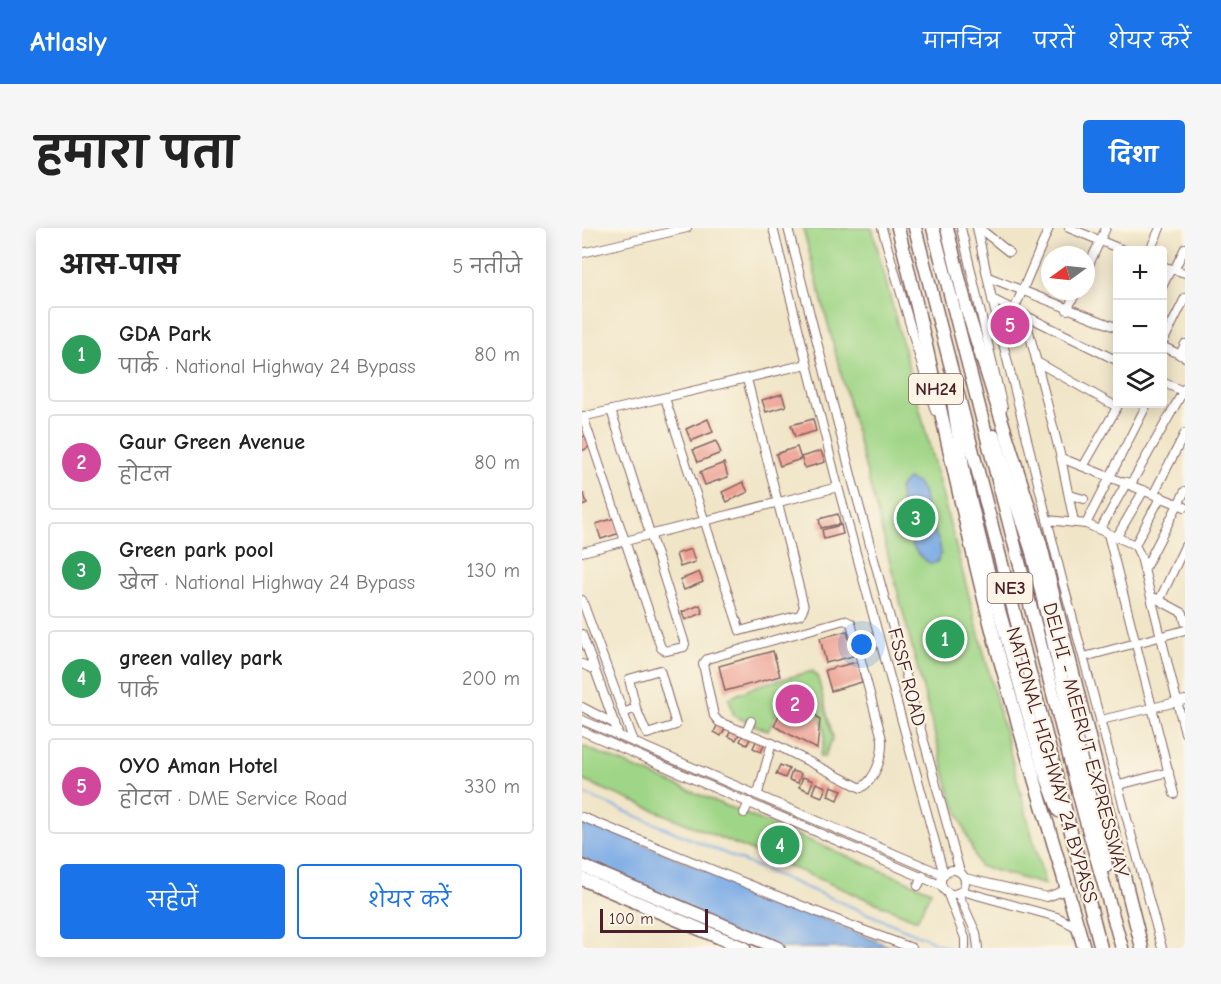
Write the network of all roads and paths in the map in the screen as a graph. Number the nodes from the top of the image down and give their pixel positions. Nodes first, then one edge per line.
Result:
1 (687, 228) edge
2 (773, 228) edge
3 (788, 228) edge
4 (882, 228) edge
5 (898, 228) edge
6 (915, 228) edge
7 (933, 228) edge
8 (947, 228) edge
9 (961, 228) edge
10 (978, 228) edge
11 (1050, 228) edge
12 (1069, 228) edge
13 (1106, 228) edge
14 (1160, 228) edge
15 (1100, 241) junction
16 (1113, 246) edge
17 (1152, 246) edge
18 (1185, 248) edge
19 (1009, 252) dead end
20 (1095, 252) edge
21 (582, 253) edge
22 (1167, 267) edge
23 (1173, 269) junction
24 (1185, 273) edge
25 (988, 277) junction
26 (1167, 279) edge
27 (1022, 292) junction
28 (1185, 298) edge
29 (992, 299) junction
30 (1073, 300) edge
31 (1014, 310) junction
32 (1068, 310) junction
33 (1025, 316) junction
34 (941, 324) junction
35 (1113, 324) edge
36 (1167, 335) edge
37 (1185, 344) edge
38 (1167, 348) edge
39 (1182, 356) edge
40 (1113, 359) edge
41 (1037, 362) junction
42 (807, 364) junction
43 (970, 373) junction
44 (747, 379) junction
45 (1167, 384) edge
46 (1184, 390) edge
47 (665, 398) junction
48 (1113, 402) edge
49 (1116, 408) edge
50 (1145, 408) edge
51 (611, 410) junction
52 (583, 416) edge
53 (1185, 433) edge
54 (1011, 443) junction
55 (948, 453) junction
56 (1061, 458) junction
57 (1084, 465) junction
58 (1108, 475) junction
59 (1129, 483) junction
60 (838, 487) junction
61 (1144, 490) junction
62 (1185, 491) edge
63 (1157, 494) junction
64 (1069, 495) junction
65 (1084, 499) dead end
66 (777, 503) junction
67 (1182, 505) edge
68 (1047, 520) junction
69 (704, 521) junction
70 (1074, 522) junction
71 (1086, 524) junction
72 (1104, 532) junction
73 (650, 535) junction
74 (1116, 538) junction
75 (625, 542) junction
76 (1135, 545) junction
77 (1185, 546) edge
78 (582, 552) edge
79 (1144, 570) junction
80 (1151, 596) junction
81 (1160, 599) junction
82 (582, 600) edge
83 (1184, 612) edge
84 (1054, 621) junction
85 (1185, 622) edge
86 (1185, 630) edge
87 (582, 634) edge
88 (1160, 637) junction
89 (1001, 639) junction
90 (1137, 642) junction
91 (1084, 657) junction
92 (582, 664) edge
93 (595, 670) junction
94 (1181, 701) edge
95 (582, 707) edge
96 (636, 708) junction
97 (1152, 709) junction
98 (623, 713) junction
99 (582, 720) edge
100 (1101, 720) junction
101 (751, 721) dead end
102 (615, 724) junction
103 (582, 731) edge
104 (746, 733) junction
105 (1185, 733) edge
106 (619, 735) junction
107 (633, 741) junction
108 (772, 743) junction
109 (624, 749) junction
110 (638, 755) junction
111 (1168, 772) junction
112 (1119, 785) junction
113 (758, 793) junction
114 (1174, 794) dead end
115 (749, 802) junction
116 (744, 813) dead end
117 (582, 817) edge
118 (582, 866) edge
119 (1080, 867) junction
120 (944, 874) junction
121 (963, 875) junction
122 (922, 876) junction
123 (582, 879) edge
124 (1066, 881) junction
125 (918, 886) dead end
126 (945, 889) junction
127 (960, 892) junction
128 (1110, 904) junction
129 (1079, 929) junction
130 (965, 946) edge
131 (978, 946) edge
132 (744, 948) edge
133 (778, 948) edge
134 (912, 948) edge
135 (987, 948) edge
136 (1084, 948) edge
137 (1101, 948) edge
138 (1122, 948) edge
139 (1142, 948) edge
140 (1162, 948) edge

1 - 21 street
2 - 42 street, FSSF ROAD
3 - 121 street
4 - 55 street
5 - 55 highway, NH24
6 - 34 highway, DELHI - MEERUT EXPRESSWAY / NE3
7 - 43 highway, DELHI - MEERUT EXPRESSWAY / NE3
8 - 54 highway
9 - 54 street
10 - 19 street
10 - 25 street
11 - 27 street
12 - 15 street
13 - 15 street
14 - 17 street
15 - 16 street
15 - 20 street
18 - 23 street
22 - 23 street
23 - 24 street
23 - 26 street
25 - 27 street
25 - 29 street
27 - 31 street
27 - 32 street
28 - 36 street
29 - 31 street
29 - 68 street
30 - 32 street
31 - 33 street
32 - 35 street
33 - 40 street
33 - 41 street
34 - 89 highway
34 - 119 highway, DELHI - MEERUT EXPRESSWAY / NE3
37 - 39 street
38 - 39 street
41 - 48 street
41 - 56 street
42 - 44 street
42 - 60 street, FSSF ROAD
43 - 84 highway
43 - 128 highway, DELHI - MEERUT EXPRESSWAY / NE3
44 - 47 street
44 - 66 street
45 - 46 street
46 - 59 street
47 - 51 street
47 - 69 street
49 - 57 street
50 - 58 street
51 - 52 street
51 - 73 street
52 - 75 street
53 - 63 street
54 - 84 highway
55 - 89 highway, NATIONAL HIGHWAY 24 BYPASS
56 - 57 street
56 - 64 street
57 - 58 street
58 - 59 street
58 - 71 street
59 - 61 street
59 - 72 street
60 - 66 street
60 - 120 street, FSSF ROAD
61 - 63 street
61 - 74 street
62 - 67 street
63 - 67 street
63 - 76 street
64 - 65 street
64 - 70 street
66 - 69 street
66 - 69 street
67 - 79 street
68 - 70 street
68 - 91 street
69 - 73 street
70 - 71 street
71 - 72 street
72 - 74 street
72 - 90 street
73 - 75 street
73 - 75 street
74 - 76 street
75 - 78 street
76 - 79 street
77 - 81 street
79 - 80 street
80 - 81 street
80 - 88 street
81 - 83 street
82 - 98 street
83 - 85 street
84 - 128 highway
84 - 139 highway
86 - 88 street
87 - 93 street
88 - 90 street
88 - 94 street
89 - 119 highway
89 - 124 highway, NATIONAL HIGHWAY 24 BYPASS
90 - 91 street
90 - 97 street
91 - 100 street
92 - 93 street
93 - 102 street
94 - 97 street
94 - 105 street
95 - 102 street
96 - 96 street
96 - 98 street
97 - 100 street
97 - 111 street
98 - 107 street
99 - 106 street
100 - 112 street
101 - 104 street
102 - 106 street
103 - 109 street
104 - 108 street
104 - 108 street
106 - 107 street
106 - 109 street
107 - 110 street
107 - 113 street
108 - 113 street
109 - 110 street
110 - 115 street
111 - 112 street
111 - 114 street
112 - 140 street
113 - 120 street
115 - 116 street
115 - 122 street
117 - 134 street
118 - 133 highway
119 - 137 highway, DELHI - MEERUT EXPRESSWAY / NE3
120 - 121 street
120 - 126 street
121 - 124 street
121 - 127 street
122 - 125 street
122 - 126 street
123 - 132 highway
124 - 129 highway, NATIONAL HIGHWAY 24 BYPASS
126 - 127 street
126 - 130 street
127 - 129 street
127 - 131 street
128 - 138 highway, DELHI - MEERUT EXPRESSWAY / NE3
129 - 136 highway, NATIONAL HIGHWAY 24 BYPASS
131 - 135 street

